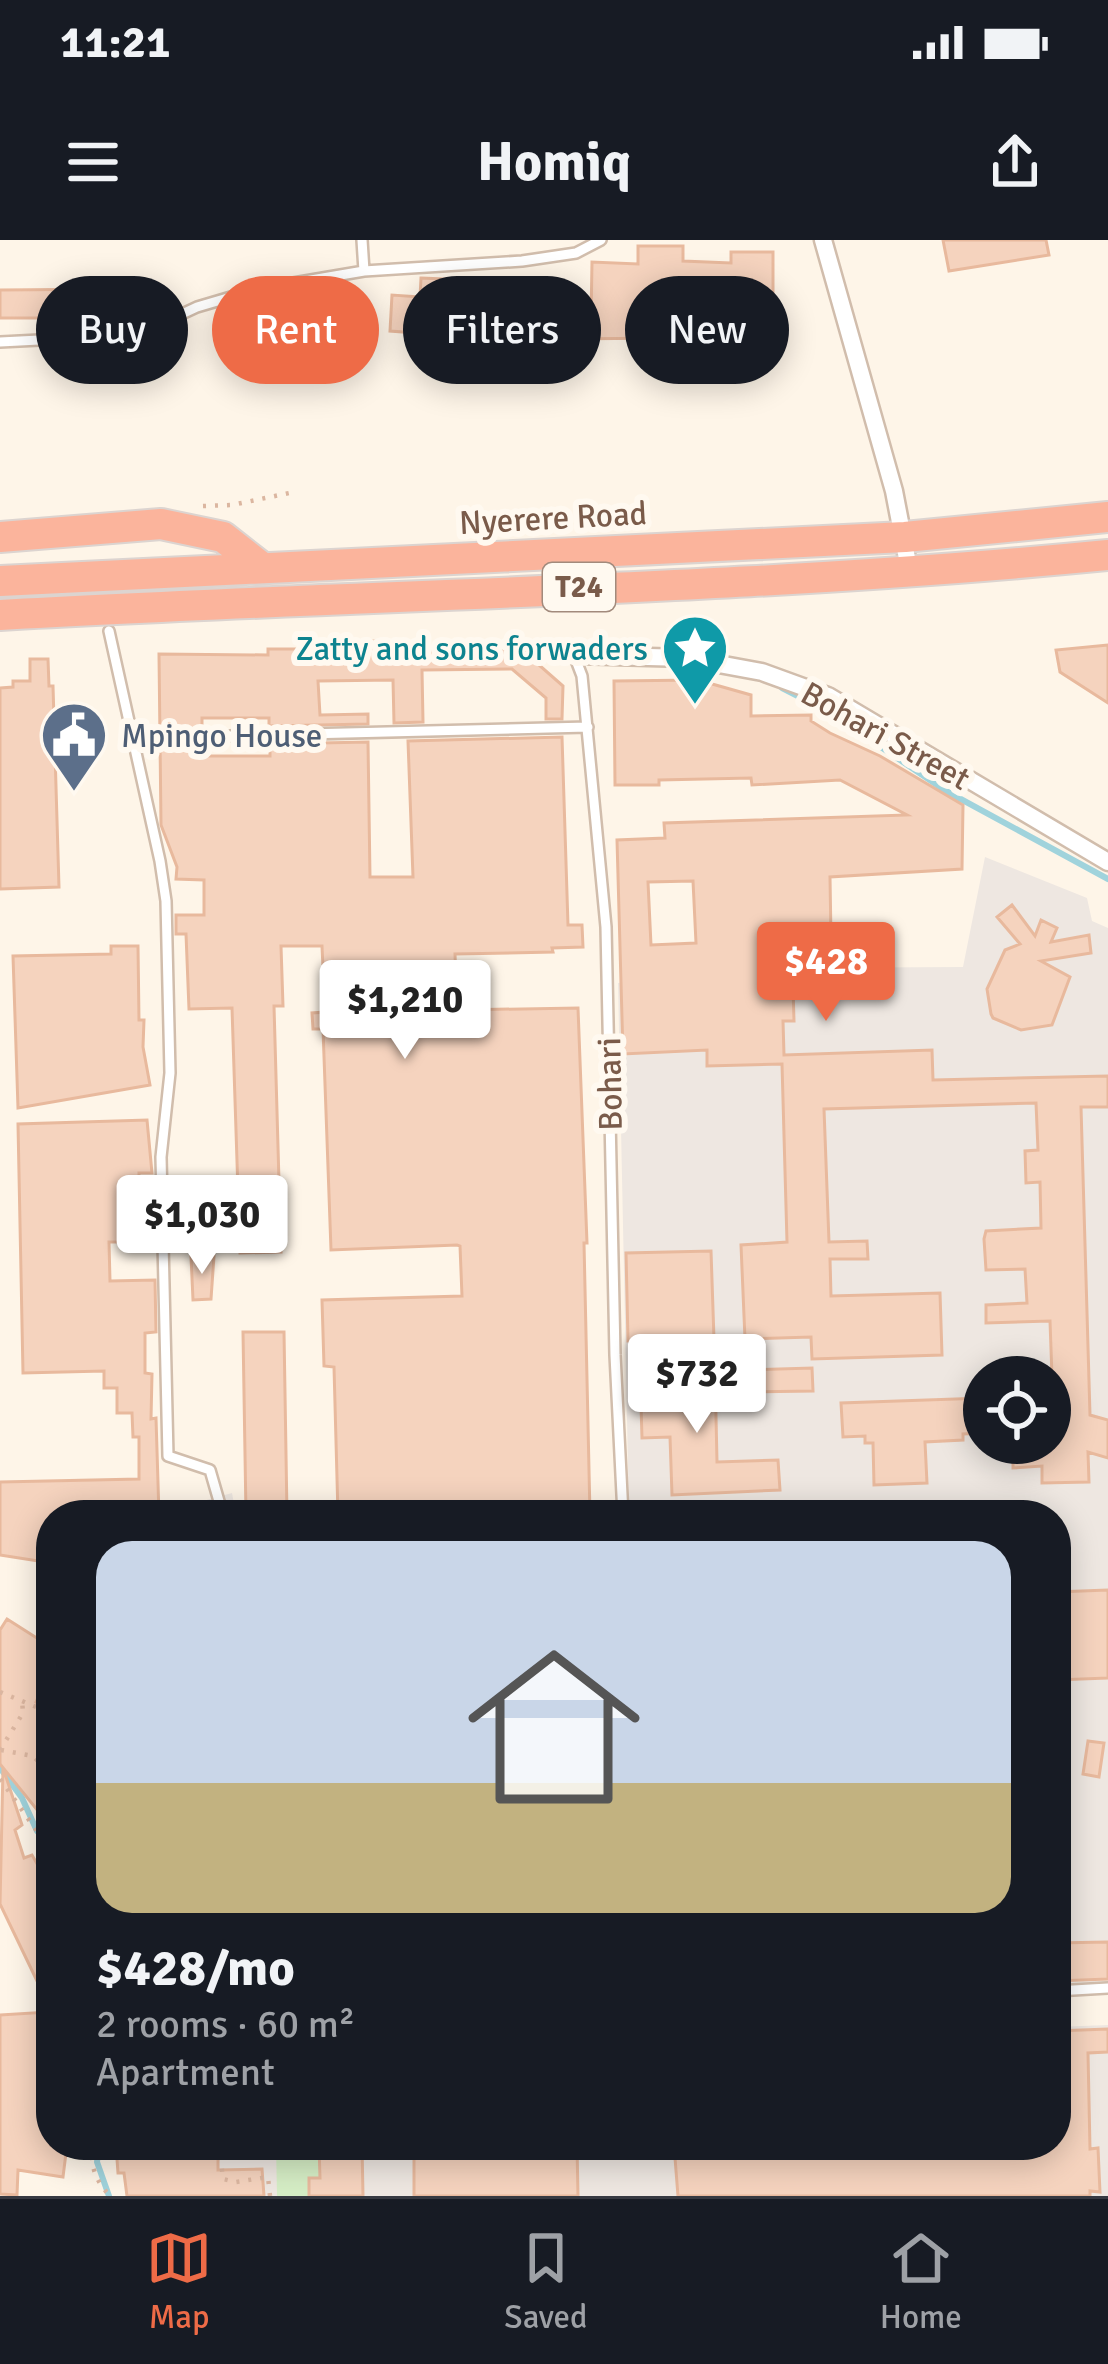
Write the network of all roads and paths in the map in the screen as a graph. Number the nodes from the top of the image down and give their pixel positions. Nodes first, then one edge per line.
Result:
1 (362, 240) edge
2 (601, 240) edge
3 (823, 240) edge
4 (364, 272) junction
5 (0, 342) edge
6 (1108, 517) edge
7 (0, 536) edge
8 (905, 537) junction
9 (1108, 555) edge
10 (260, 566) junction
11 (910, 574) junction
12 (0, 581) edge
13 (0, 615) edge
14 (109, 631) dead end
15 (574, 655) joint
16 (588, 728) junction
17 (229, 736) dead end
18 (1108, 862) edge
19 (219, 1500) edge
20 (622, 1500) edge
21 (0, 1692) edge
22 (22, 1700) junction
23 (36, 1706) edge
24 (1, 1750) edge
25 (36, 1759) edge
26 (0, 1779) edge
27 (36, 1830) edge
28 (1108, 1988) edge
29 (1071, 1989) edge
30 (91, 2160) edge
31 (221, 2160) edge
32 (110, 2196) edge
33 (270, 2196) edge

1 - 4 lane
2 - 4 lane
3 - 8 street
4 - 5 lane
6 - 8 highway, Nyerere Road / T24
7 - 10 highway
8 - 10 highway, Nyerere Road / T24
8 - 11 street
9 - 11 highway, T24
10 - 12 highway, Nyerere Road / T24
11 - 13 highway, T24
14 - 19 lane
15 - 16 lane, Bohari
15 - 18 street, Bohari Street
16 - 17 lane
16 - 20 lane, Bohari
21 - 22 path
22 - 23 path
22 - 24 path
24 - 25 path
26 - 27 path
28 - 29 lane
30 - 32 path
31 - 33 path

